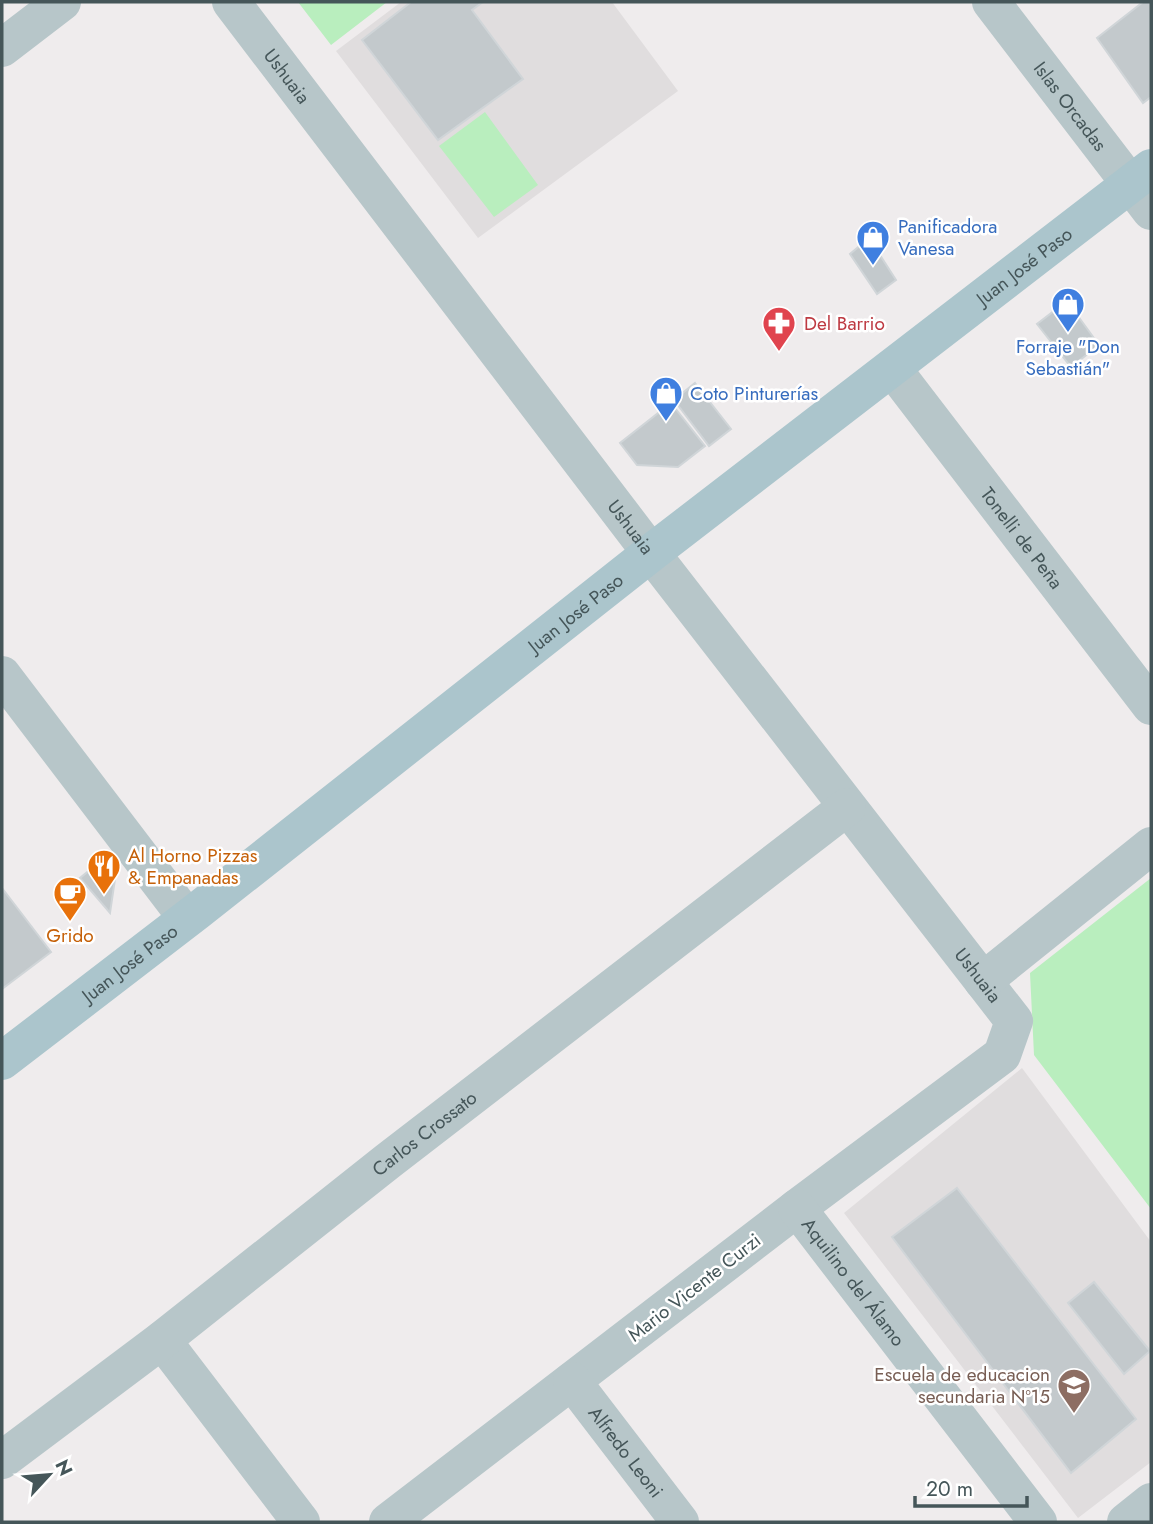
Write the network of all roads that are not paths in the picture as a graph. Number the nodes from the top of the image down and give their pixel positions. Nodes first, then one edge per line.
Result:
1 (61, 2) edge
2 (232, 2) edge
3 (991, 2) edge
4 (2, 48) edge
5 (1145, 188) edge
6 (892, 368) junction
7 (651, 553) junction
8 (2, 675) edge
9 (1151, 706) edge
10 (847, 807) junction
11 (1151, 846) edge
12 (187, 918) junction
13 (983, 981) junction
14 (1002, 1055) joint
15 (2, 1061) edge
16 (797, 1208) junction
17 (162, 1340) junction
18 (572, 1381) junction
19 (2, 1460) edge
20 (1151, 1502) edge
21 (301, 1522) edge
22 (388, 1522) edge
23 (680, 1522) edge
24 (1038, 1522) edge
25 (1126, 1522) edge

1 - 4 street
2 - 7 street, Ushuaia
3 - 5 street, Islas Orcadas
5 - 6 main road, Juan José Paso
6 - 7 main road, Juan José Paso
6 - 9 street, Tonelli de Peña
7 - 10 street, Ushuaia
7 - 12 main road, Juan José Paso
8 - 12 street
10 - 13 street, Ushuaia
10 - 17 street, Carlos Crossato
11 - 13 street
12 - 15 main road, Juan José Paso
13 - 14 street, Ushuaia
14 - 16 street, Mario Vicente Curzi
16 - 18 street, Mario Vicente Curzi
16 - 24 street, Aquilino del Álamo
17 - 19 street, Carlos Crossato
17 - 21 street
18 - 22 street, Mario Vicente Curzi
18 - 23 street, Alfredo Leoni
20 - 25 street

